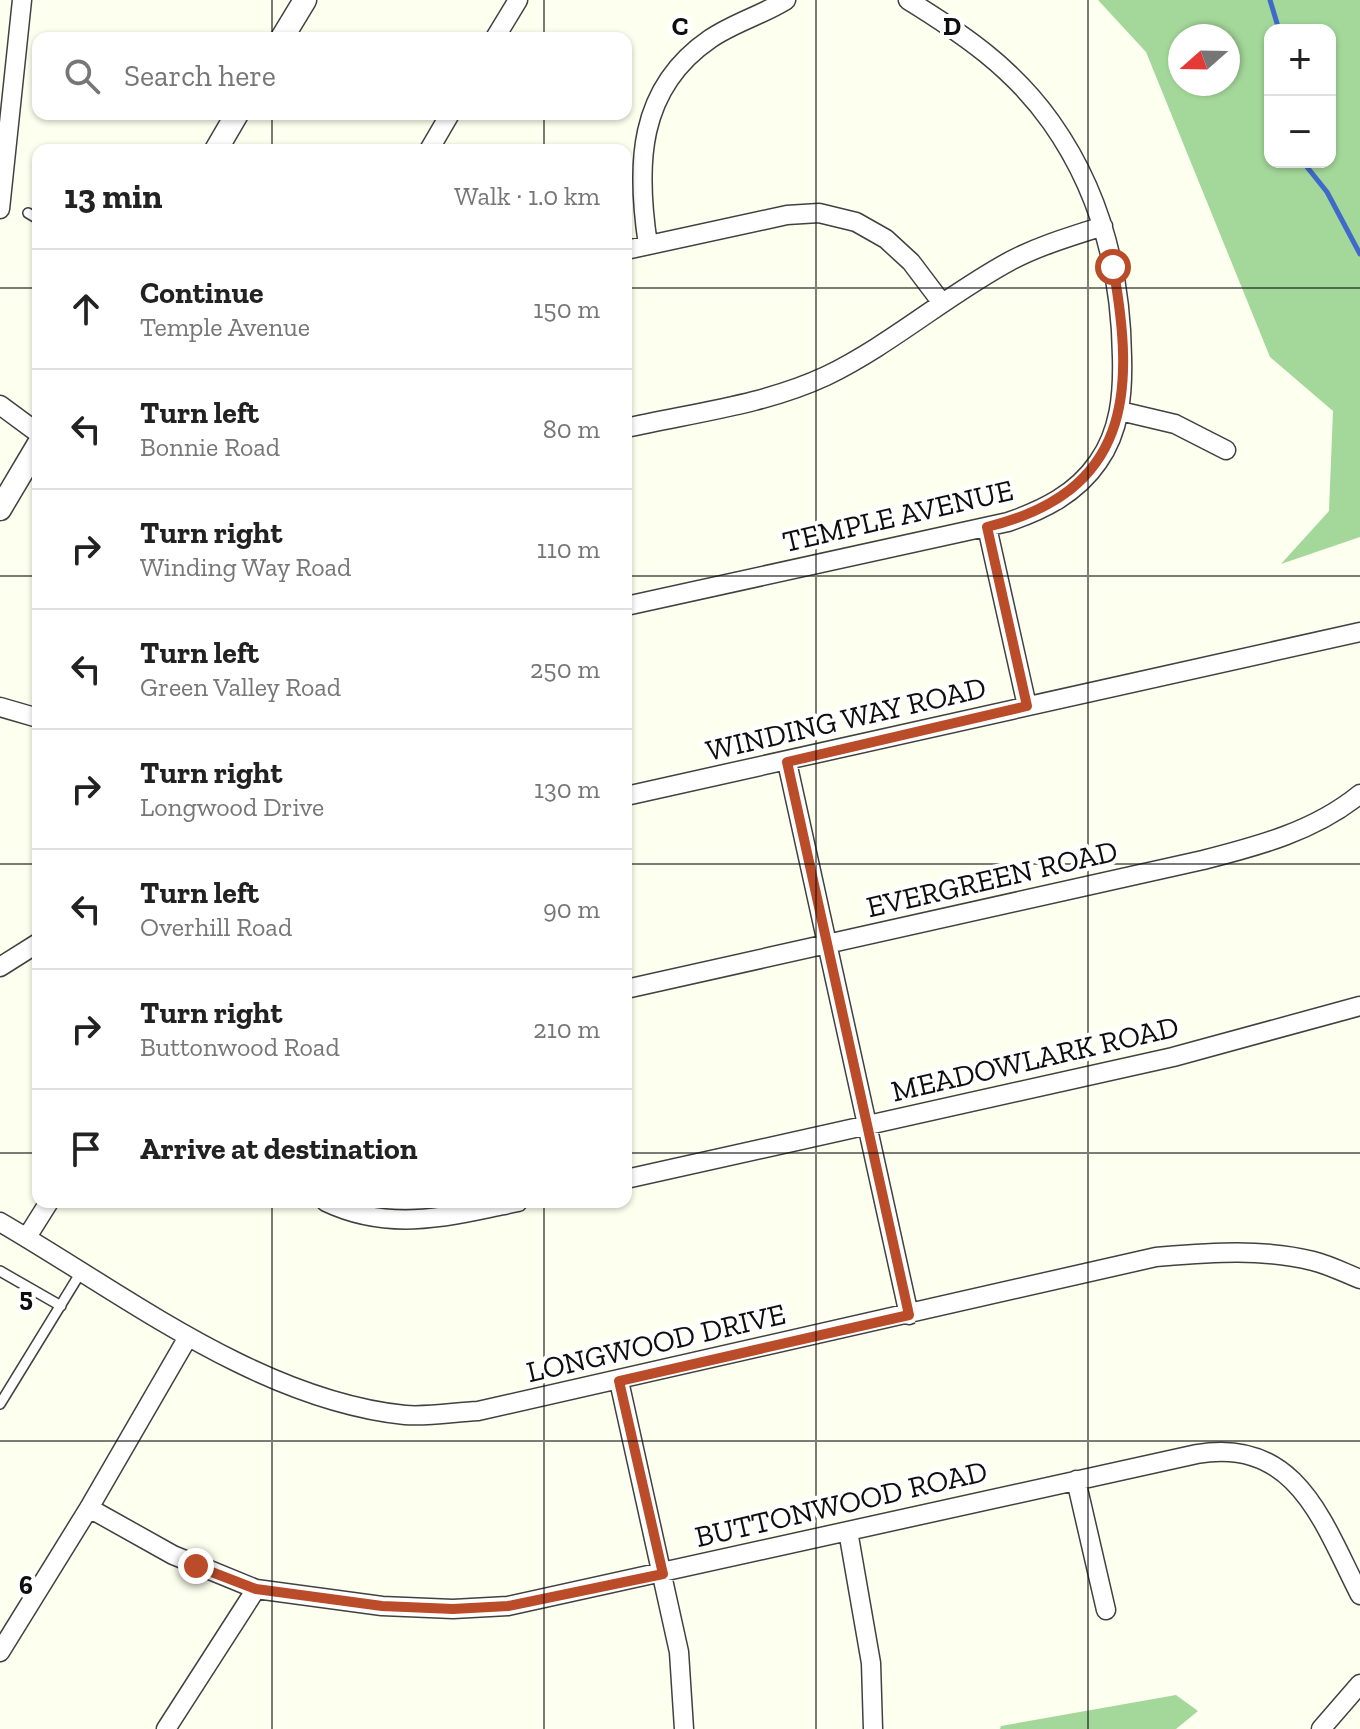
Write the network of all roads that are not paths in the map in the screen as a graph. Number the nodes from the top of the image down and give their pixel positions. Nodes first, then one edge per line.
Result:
1 (22, 0) edge
2 (305, 0) edge
3 (518, 0) edge
4 (786, 0) edge
5 (908, 0) edge
6 (286, 32) edge
7 (499, 32) edge
8 (234, 120) edge
9 (446, 120) edge
10 (220, 144) edge
11 (432, 144) edge
12 (0, 209) edge
13 (28, 213) dead end
14 (32, 215) edge
15 (1103, 226) junction
16 (648, 245) junction
17 (632, 249) edge
18 (942, 303) junction
19 (0, 405) edge
20 (1120, 411) junction
21 (632, 427) edge
22 (32, 429) edge
23 (1226, 450) dead end
24 (32, 455) edge
25 (0, 509) edge
26 (987, 527) junction
27 (632, 605) edge
28 (1360, 632) edge
29 (1027, 706) junction
30 (0, 707) edge
31 (32, 716) edge
32 (787, 762) junction
33 (1360, 794) edge
34 (632, 795) edge
35 (827, 944) junction
36 (32, 947) edge
37 (0, 967) edge
38 (632, 988) edge
39 (1360, 1006) edge
40 (868, 1126) junction
41 (632, 1178) edge
42 (45, 1208) edge
43 (339, 1208) edge
44 (490, 1208) edge
45 (0, 1222) edge
46 (27, 1237) junction
47 (0, 1271) edge
48 (81, 1272) junction
49 (1360, 1279) edge
50 (61, 1306) junction
51 (909, 1315) junction
52 (188, 1337) junction
53 (619, 1381) junction
54 (0, 1404) edge
55 (1076, 1480) junction
56 (89, 1508) junction
57 (848, 1531) junction
58 (663, 1574) junction
59 (256, 1589) junction
60 (1360, 1595) edge
61 (1106, 1610) dead end
62 (0, 1652) edge
63 (1360, 1684) edge
64 (166, 1729) edge
65 (684, 1729) edge
66 (873, 1729) edge
67 (1321, 1729) edge

1 - 12 street
2 - 6 street
3 - 7 street
4 - 16 street
5 - 15 street, TEMPLE AVENUE
8 - 10 street
9 - 11 street
13 - 14 lane
15 - 18 street
15 - 20 street, TEMPLE AVENUE
16 - 17 street
16 - 18 street
18 - 21 street
19 - 22 street
20 - 23 street
20 - 26 street, TEMPLE AVENUE
24 - 25 street
26 - 27 street, TEMPLE AVENUE
26 - 29 street
28 - 29 street, WINDING WAY ROAD
29 - 32 street, WINDING WAY ROAD
30 - 31 street
32 - 34 street, WINDING WAY ROAD
32 - 35 street
33 - 35 street, EVERGREEN ROAD
35 - 38 street, EVERGREEN ROAD
35 - 40 street
36 - 37 street
39 - 40 street, MEADOWLARK ROAD
40 - 41 street, MEADOWLARK ROAD
40 - 51 street
42 - 46 street
43 - 44 street
45 - 46 street, LONGWOOD DRIVE
46 - 48 street, LONGWOOD DRIVE
47 - 50 lane
48 - 50 lane
48 - 52 street, LONGWOOD DRIVE
49 - 51 street, LONGWOOD DRIVE
50 - 54 lane
51 - 53 street, LONGWOOD DRIVE
52 - 53 street, LONGWOOD DRIVE
52 - 56 street
53 - 58 street
55 - 57 street, BUTTONWOOD ROAD
55 - 60 street, BUTTONWOOD ROAD
55 - 61 street
56 - 59 street, BUTTONWOOD ROAD
56 - 62 street
57 - 58 street, BUTTONWOOD ROAD
57 - 66 street
58 - 59 street, BUTTONWOOD ROAD
58 - 65 street
59 - 64 street
63 - 67 street

